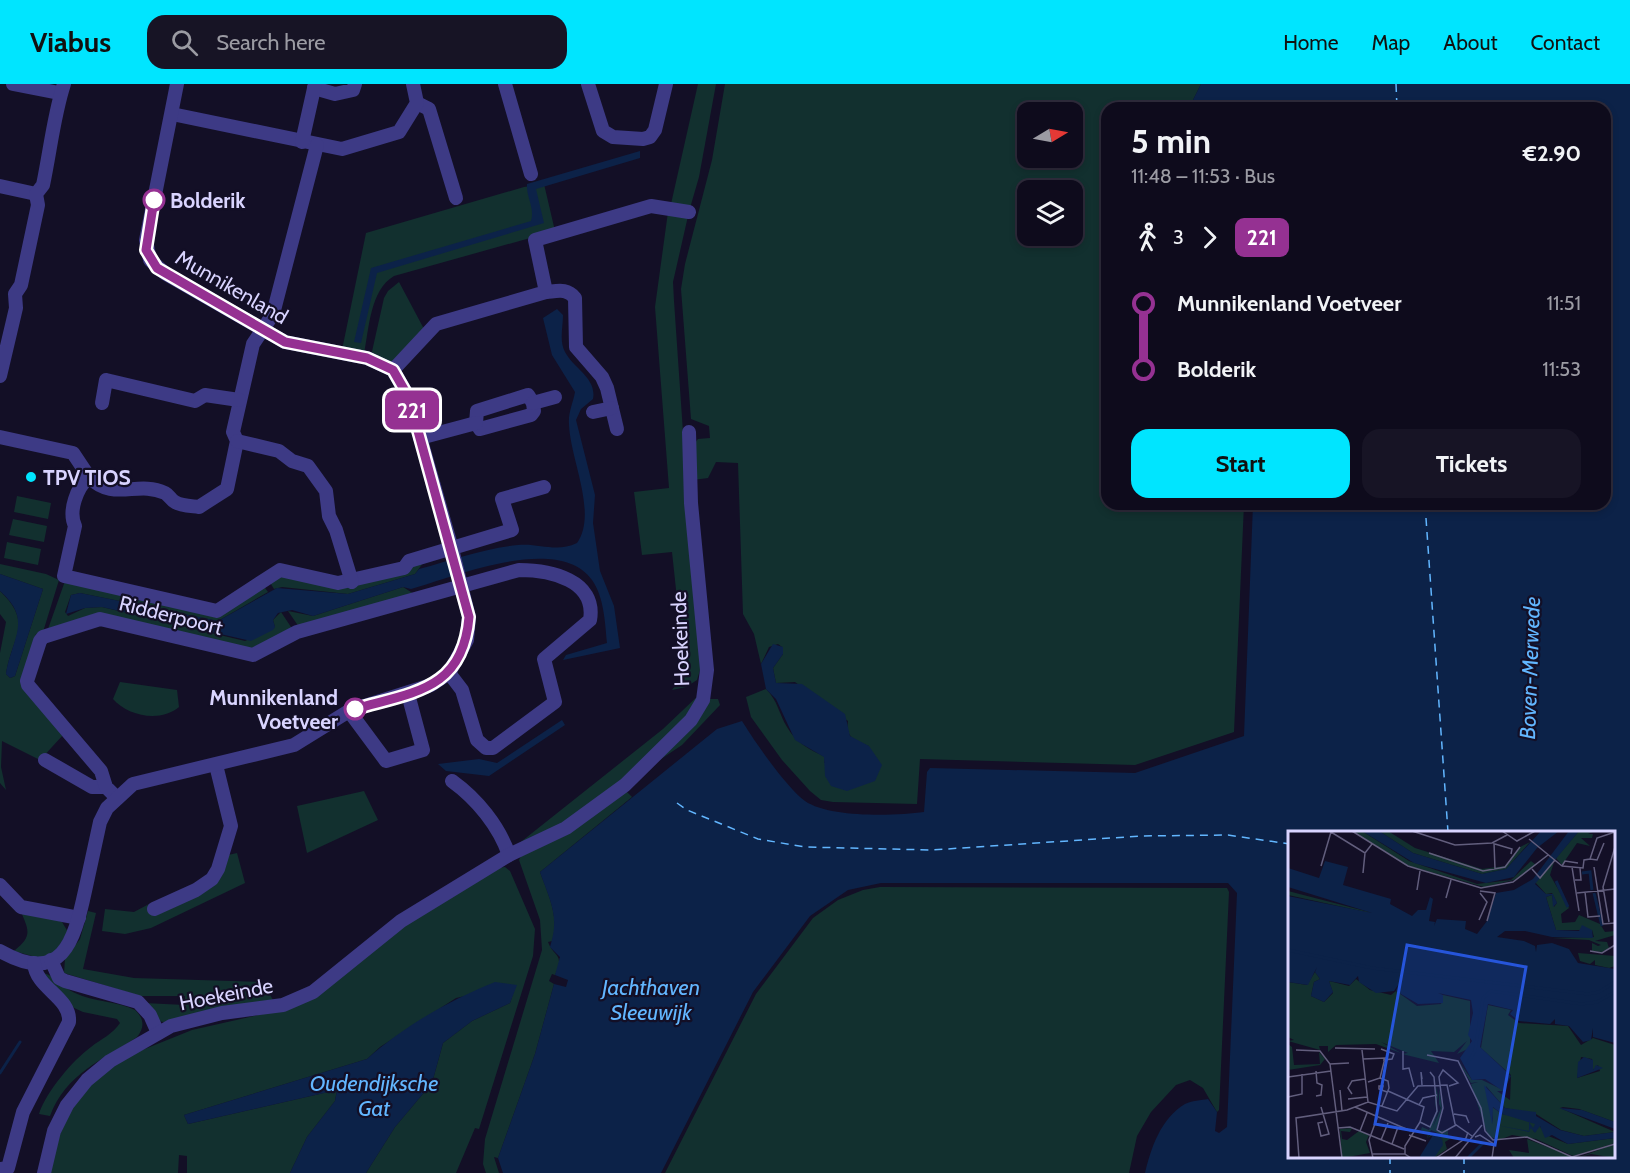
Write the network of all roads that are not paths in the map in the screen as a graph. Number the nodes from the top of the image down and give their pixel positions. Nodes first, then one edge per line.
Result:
1 (13, 84) edge
2 (177, 84) edge
3 (355, 84) edge
4 (413, 84) edge
5 (506, 84) edge
6 (588, 84) edge
7 (666, 84) edge
8 (314, 86) edge
9 (62, 89) edge
10 (417, 103) junction
11 (172, 114) junction
12 (302, 142) junction
13 (317, 145) junction
14 (531, 174) dead end
15 (0, 186) edge
16 (36, 194) junction
17 (456, 198) dead end
18 (689, 212) dead end
19 (0, 290) edge
20 (546, 292) junction
21 (15, 294) junction
22 (263, 331) junction
23 (393, 370) junction
24 (0, 376) edge
25 (555, 397) dead end
26 (239, 400) junction
27 (102, 403) dead end
28 (612, 408) junction
29 (593, 412) dead end
30 (617, 429) dead end
31 (689, 432) dead end
32 (0, 437) edge
33 (420, 438) junction
34 (237, 441) junction
35 (89, 477) junction
36 (544, 487) dead end
37 (453, 553) junction
38 (352, 582) junction
39 (460, 583) junction
40 (449, 673) junction
41 (408, 694) junction
42 (350, 711) junction
43 (45, 760) dead end
44 (216, 765) junction
45 (452, 781) dead end
46 (106, 787) junction
47 (117, 798) junction
48 (509, 855) junction
49 (0, 885) edge
50 (154, 909) dead end
51 (79, 918) junction
52 (0, 951) edge
53 (51, 960) junction
54 (34, 963) junction
55 (159, 1033) junction
56 (0, 1169) edge
57 (44, 1173) edge

1 - 9 street
2 - 11 street, Munnikenland
3 - 8 street
4 - 10 street
5 - 14 street
6 - 7 street
8 - 12 street
9 - 16 street
10 - 13 street
10 - 17 street
11 - 12 street
11 - 22 street, Munnikenland
12 - 13 street
13 - 22 street
15 - 16 street
16 - 21 street
18 - 20 street
19 - 21 street
20 - 23 street
20 - 28 street
21 - 24 street
22 - 23 street, Munnikenland
22 - 26 street
23 - 33 street
25 - 33 street
26 - 27 street
26 - 34 street
28 - 29 street
28 - 30 street
31 - 48 street, Hoekeinde
32 - 35 street
33 - 37 street
34 - 35 street
34 - 38 street
35 - 38 street
36 - 37 street
37 - 38 street
37 - 39 street
39 - 40 street
39 - 40 street
39 - 46 street, Ridderpoort
40 - 41 street
41 - 42 street
41 - 42 street
42 - 44 street
43 - 46 street, Ridderpoort
44 - 47 street
44 - 50 street
45 - 48 street
46 - 47 street, Ridderpoort
47 - 51 street
48 - 55 street, Hoekeinde
49 - 51 street
51 - 53 street
52 - 54 street
53 - 54 street
53 - 55 street
54 - 56 street
55 - 57 street, Hoekeinde

